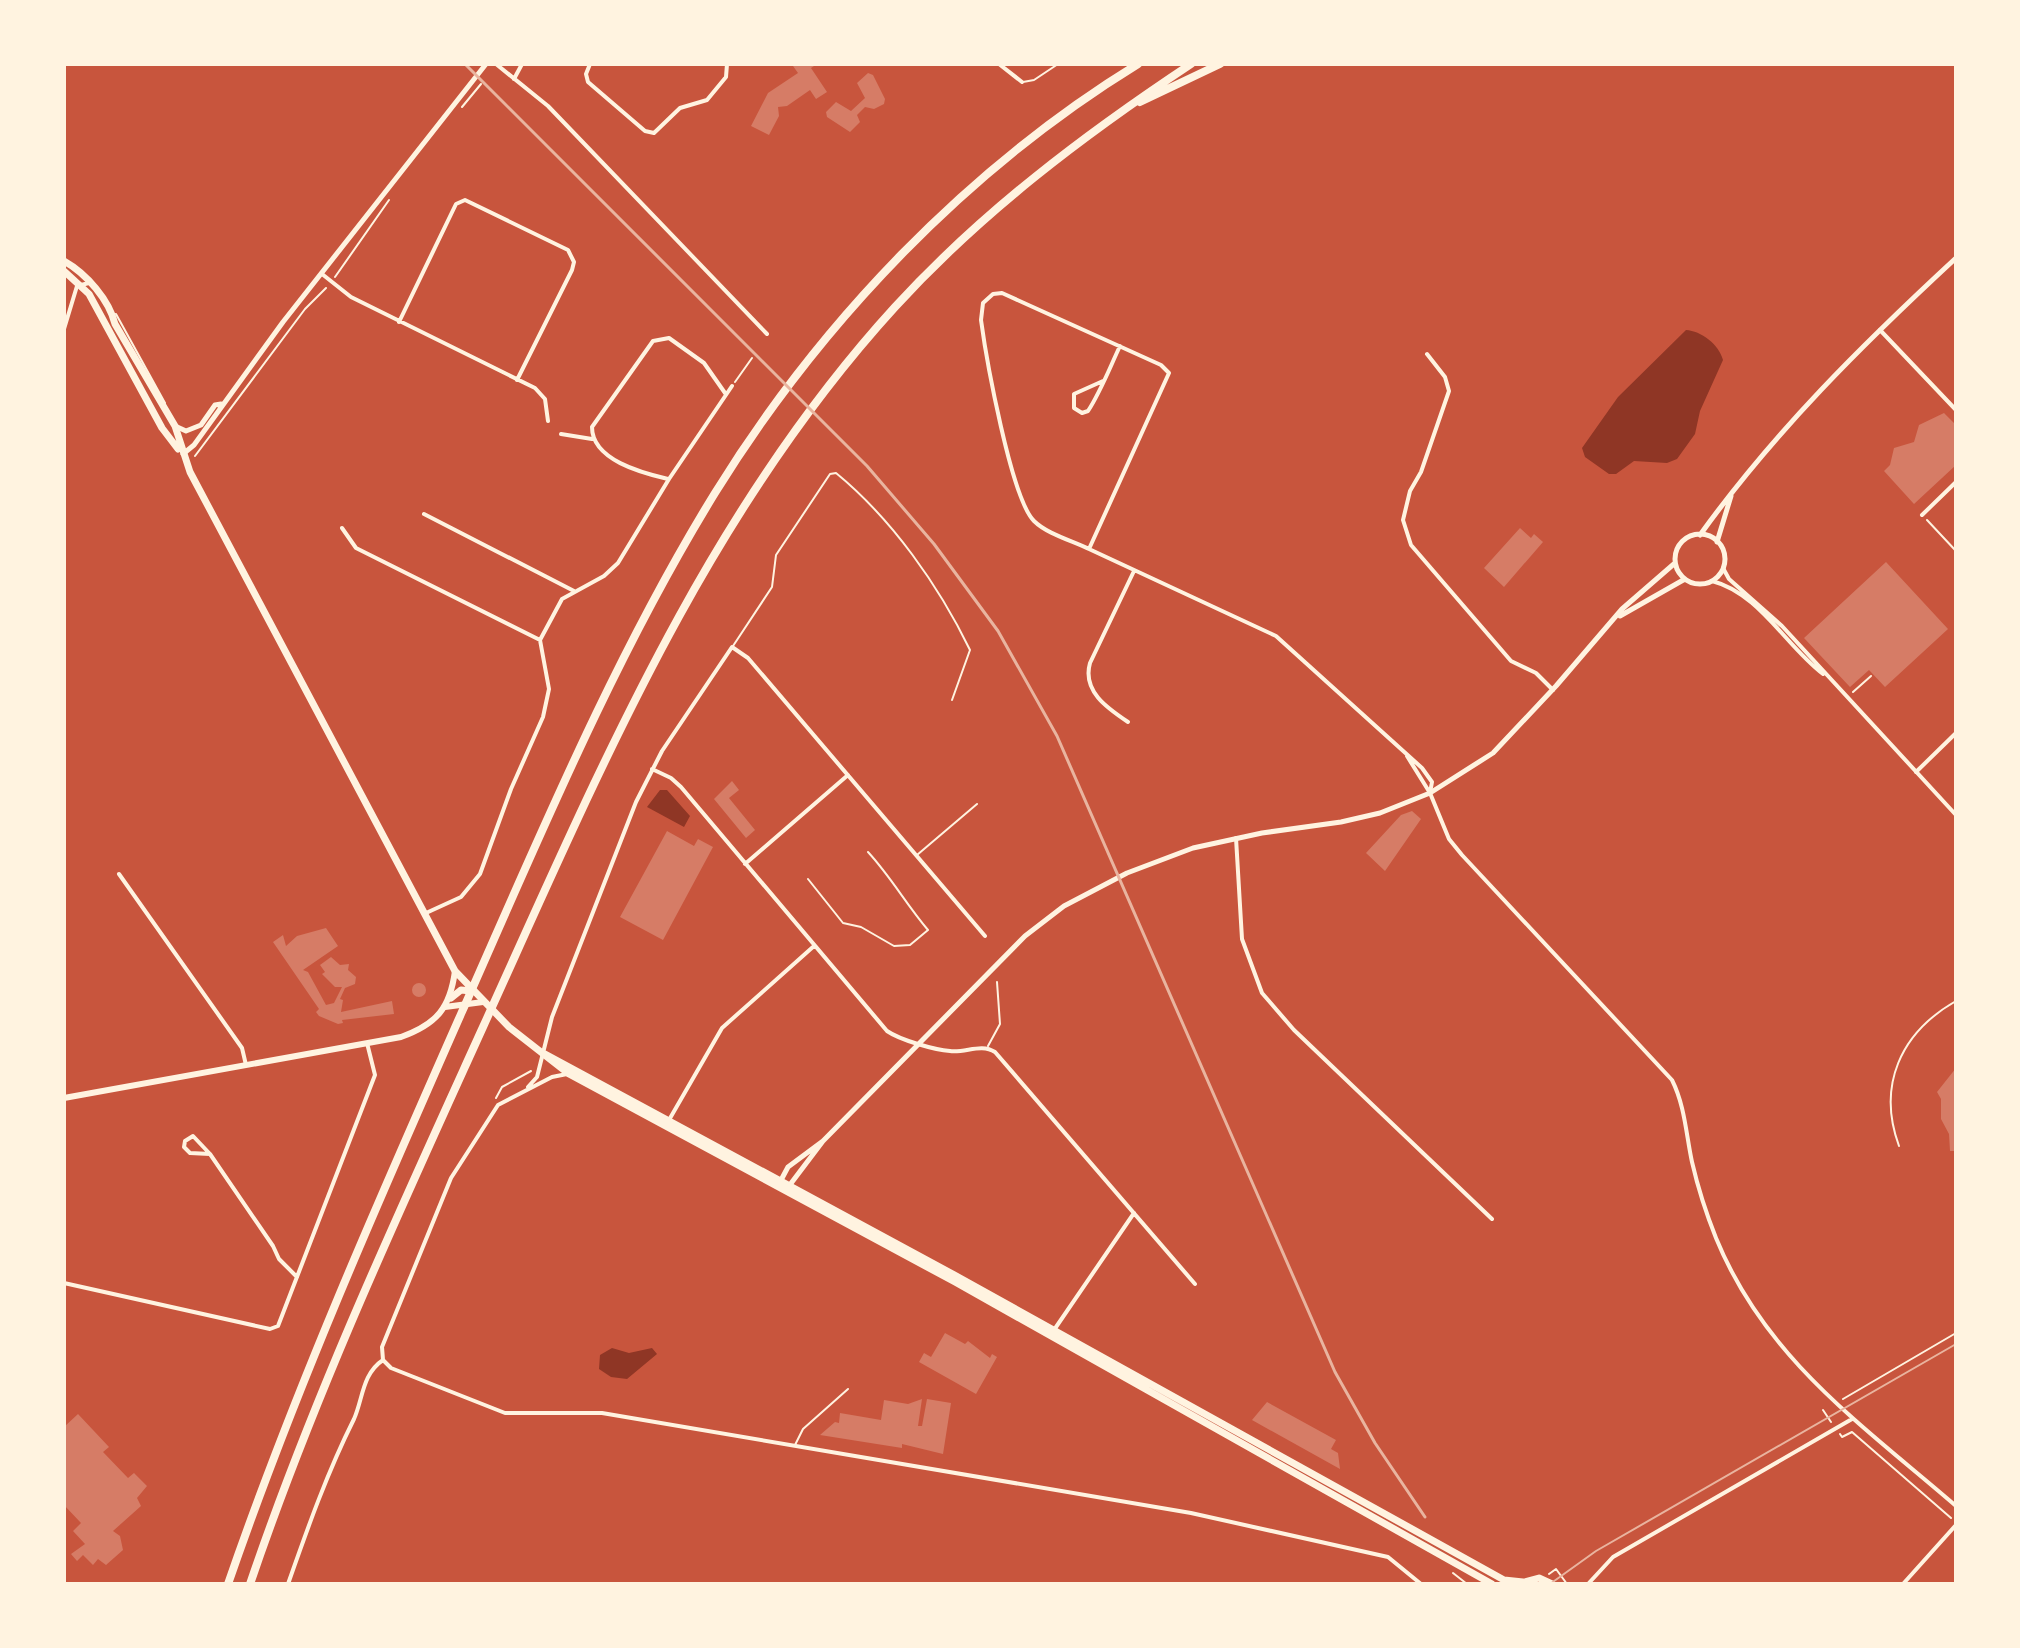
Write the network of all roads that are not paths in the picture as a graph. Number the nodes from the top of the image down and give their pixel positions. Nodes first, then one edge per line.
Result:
1 (486, 64) edge
2 (496, 64) edge
3 (522, 64) edge
4 (590, 64) edge
5 (727, 64) edge
6 (999, 64) edge
7 (1058, 64) edge
8 (1138, 64) edge
9 (1191, 64) edge
10 (1220, 64) edge
11 (514, 79) junction
12 (1022, 82) joint
13 (1128, 107) junction
14 (1956, 258) edge
15 (64, 261) edge
16 (64, 271) edge
17 (322, 274) junction
18 (85, 283) junction
19 (399, 322) junction
20 (64, 329) edge
21 (1880, 330) junction
22 (767, 334) dead end
23 (1120, 346) junction
24 (1427, 354) dead end
25 (517, 380) junction
26 (1103, 381) junction
27 (732, 386) road end
28 (725, 393) junction
29 (222, 404) junction
30 (1956, 410) edge
31 (548, 421) dead end
32 (175, 426) junction
33 (561, 434) dead end
34 (592, 439) junction
35 (182, 455) junction
36 (669, 479) junction
37 (1956, 482) edge
38 (1731, 496) junction
39 (424, 514) dead end
40 (1922, 515) road end
41 (342, 528) dead end
42 (1700, 535) junction
43 (1717, 542) junction
44 (1089, 549) junction
45 (1675, 563) junction
46 (1723, 568) junction
47 (1134, 571) junction
48 (1685, 579) junction
49 (1712, 581) junction
50 (574, 591) junction
51 (1617, 617) junction
52 (540, 640) junction
53 (732, 647) junction
54 (1871, 676) dead end
55 (1828, 678) junction
56 (1553, 690) junction
57 (1853, 692) dead end
58 (952, 700) dead end
59 (1128, 722) dead end
60 (1956, 733) edge
61 (1407, 756) junction
62 (652, 769) junction
63 (1916, 772) junction
64 (848, 775) junction
65 (1430, 793) junction
66 (977, 804) dead end
67 (1956, 815) edge
68 (1236, 838) junction
69 (868, 852) dead end
70 (917, 855) junction
71 (745, 864) junction
72 (119, 874) dead end
73 (808, 879) dead end
74 (426, 913) junction
75 (985, 936) dead end
76 (814, 946) junction
77 (455, 971) junction
78 (997, 982) dead end
79 (473, 992) junction
80 (451, 998) junction
81 (1956, 1001) edge
82 (483, 1002) junction
83 (445, 1007) junction
84 (367, 1043) junction
85 (920, 1043) junction
86 (987, 1047) junction
87 (548, 1055) junction
88 (246, 1065) junction
89 (556, 1066) junction
90 (571, 1070) junction
91 (552, 1077) junction
92 (526, 1089) junction
93 (64, 1098) edge
94 (668, 1123) junction
95 (823, 1141) junction
96 (1899, 1146) dead end
97 (210, 1154) junction
98 (779, 1179) junction
99 (791, 1186) junction
100 (781, 1190) junction
101 (1134, 1213) junction
102 (1492, 1219) dead end
103 (297, 1277) junction
104 (64, 1283) edge
105 (1195, 1284) dead end
106 (1052, 1333) junction
107 (383, 1360) junction
108 (848, 1389) dead end
109 (1852, 1419) junction
110 (795, 1446) junction
111 (1956, 1506) edge
112 (1956, 1524) edge
113 (1476, 1575) junction
114 (1522, 1583) edge
115 (228, 1584) edge
116 (250, 1584) edge
117 (288, 1584) edge
118 (1421, 1584) edge
119 (1483, 1584) edge
120 (1492, 1584) edge
121 (1552, 1584) edge
122 (1588, 1584) edge
123 (1903, 1584) edge

1 - 17 street
2 - 11 street
3 - 11 street
4 - 5 street
6 - 12 street
7 - 12 lane
8 - 115 highway
9 - 13 highway
10 - 13 highway
11 - 22 street
13 - 116 highway
14 - 21 street
15 - 18 main road
16 - 18 main road
17 - 19 street
17 - 29 street
18 - 20 street
18 - 32 main road
18 - 35 main road
19 - 25 street
19 - 25 street
21 - 30 street
21 - 38 street
23 - 26 street
23 - 44 street
23 - 44 street
24 - 56 street
25 - 31 street
26 - 26 street
27 - 28 street
28 - 34 street
28 - 36 street
29 - 32 street
29 - 35 street
32 - 35 main road
33 - 34 street
34 - 36 street
35 - 74 main road
36 - 50 street
37 - 40 street
38 - 42 street
38 - 43 street
39 - 50 street
41 - 52 street
42 - 43 street
42 - 45 street
43 - 46 street
44 - 47 street
45 - 48 street
45 - 51 street
46 - 49 street
46 - 55 street
47 - 59 street
47 - 61 street
48 - 49 street
48 - 51 street
49 - 55 street
50 - 52 street
51 - 56 street
52 - 74 street
53 - 58 lane
53 - 62 street
53 - 64 street
54 - 57 lane
55 - 63 street
56 - 65 street
60 - 63 street
61 - 65 street
61 - 65 street
62 - 71 street
62 - 87 street
63 - 67 street
64 - 70 street
64 - 71 street
65 - 68 street
65 - 109 street
66 - 70 lane
68 - 85 street
68 - 102 street
69 - 73 lane
70 - 75 street
71 - 76 street
72 - 88 street
74 - 77 main road
76 - 85 street
76 - 94 street
77 - 79 main road
77 - 80 main road
78 - 86 lane
79 - 80 main road
79 - 82 main road
80 - 83 main road
81 - 96 lane
82 - 83 main road
82 - 87 main road
83 - 84 main road
84 - 88 main road
84 - 103 street
85 - 86 street
85 - 95 street
86 - 101 street
87 - 89 main road
87 - 90 main road
87 - 92 street
88 - 93 main road
89 - 90 main road
89 - 91 street
90 - 91 street
90 - 94 main road
91 - 92 street
92 - 107 street
94 - 98 main road
94 - 100 main road
95 - 98 street
95 - 99 street
97 - 97 street
97 - 103 street
98 - 99 main road
98 - 100 street
99 - 100 street
99 - 106 main road
100 - 106 main road
101 - 105 street
101 - 106 street
103 - 104 street
106 - 113 main road
106 - 114 main road
107 - 110 street
107 - 117 street
108 - 110 lane
109 - 111 street
109 - 122 street
110 - 118 street
112 - 123 street
113 - 119 street
113 - 120 main road
114 - 121 main road

